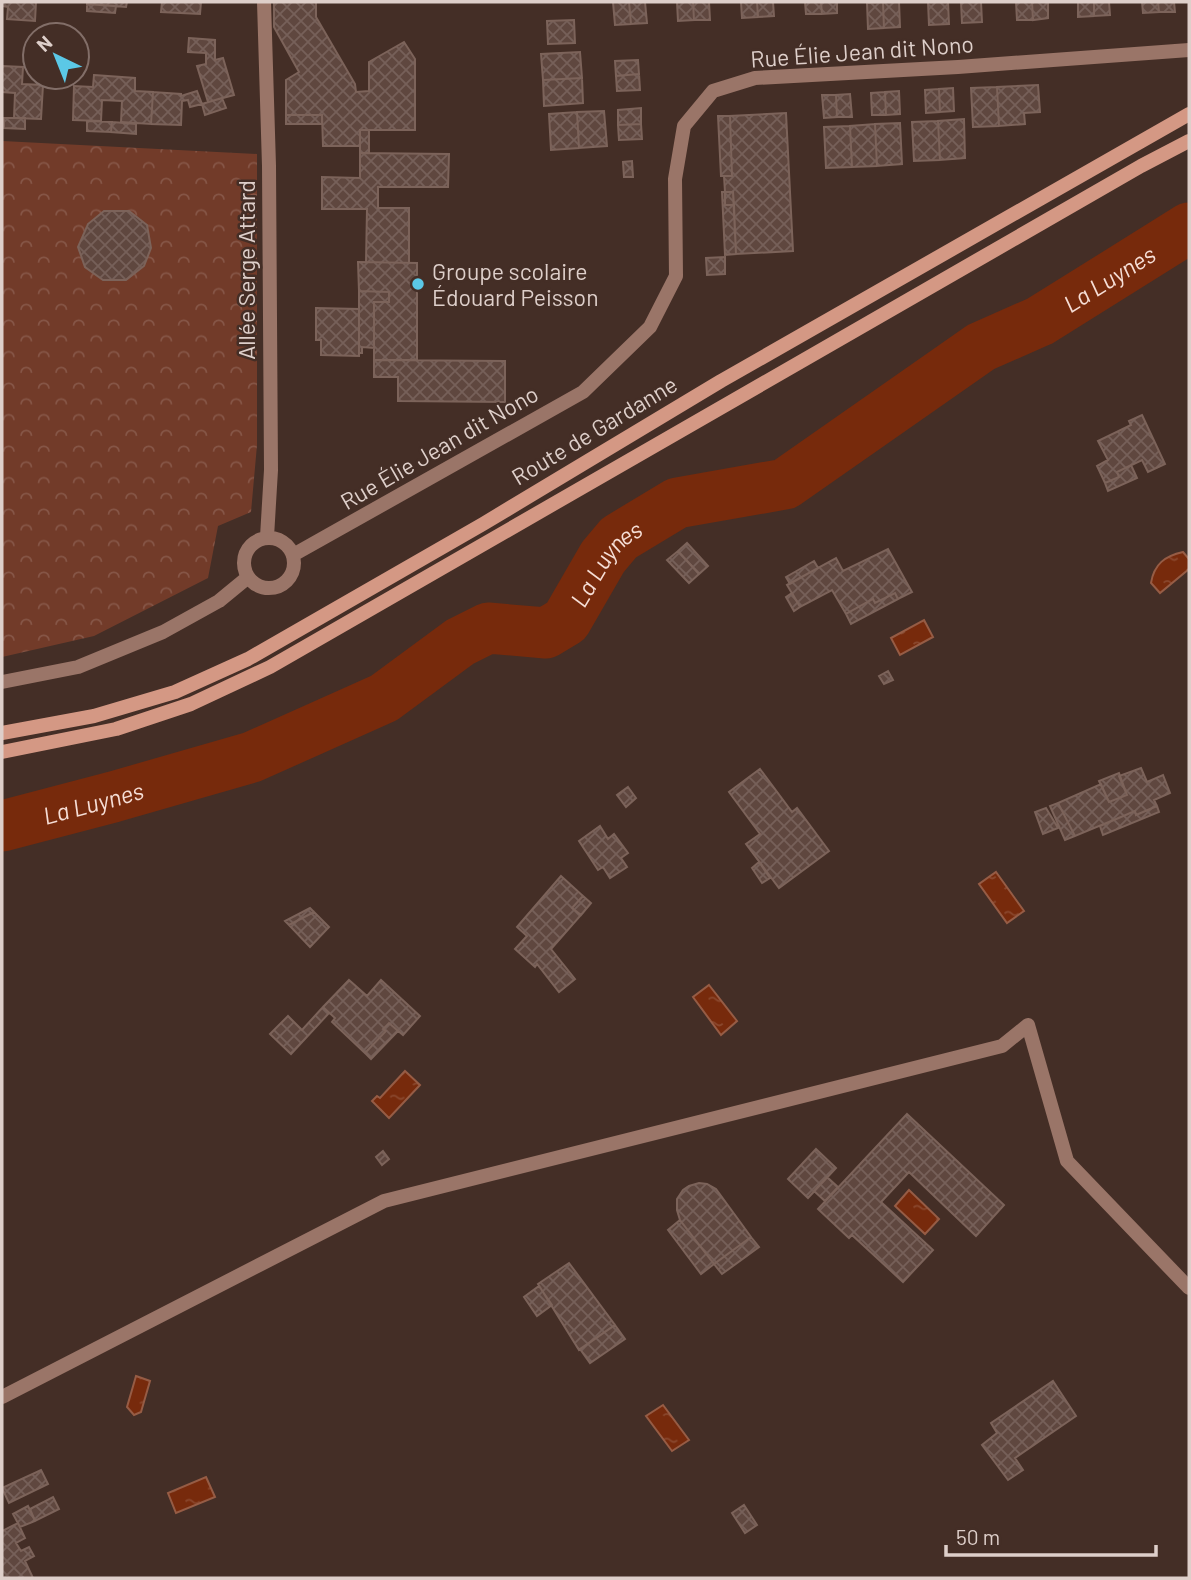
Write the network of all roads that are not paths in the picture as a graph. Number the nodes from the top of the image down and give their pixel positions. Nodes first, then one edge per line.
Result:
1 (264, 2) edge
2 (1189, 50) edge
3 (1189, 114) edge
4 (1189, 141) edge
5 (267, 537) junction
6 (293, 555) junction
7 (247, 578) junction
8 (2, 682) edge
9 (2, 733) edge
10 (2, 752) edge
11 (1189, 1288) edge
12 (2, 1397) edge

1 - 5 street, Allée Serge Attard
2 - 6 street, Rue Élie Jean dit Nono
3 - 9 main road, Route de Gardanne
4 - 10 main road, Route de Gardanne
5 - 6 street
5 - 7 street
6 - 7 street
7 - 8 street
11 - 12 street

